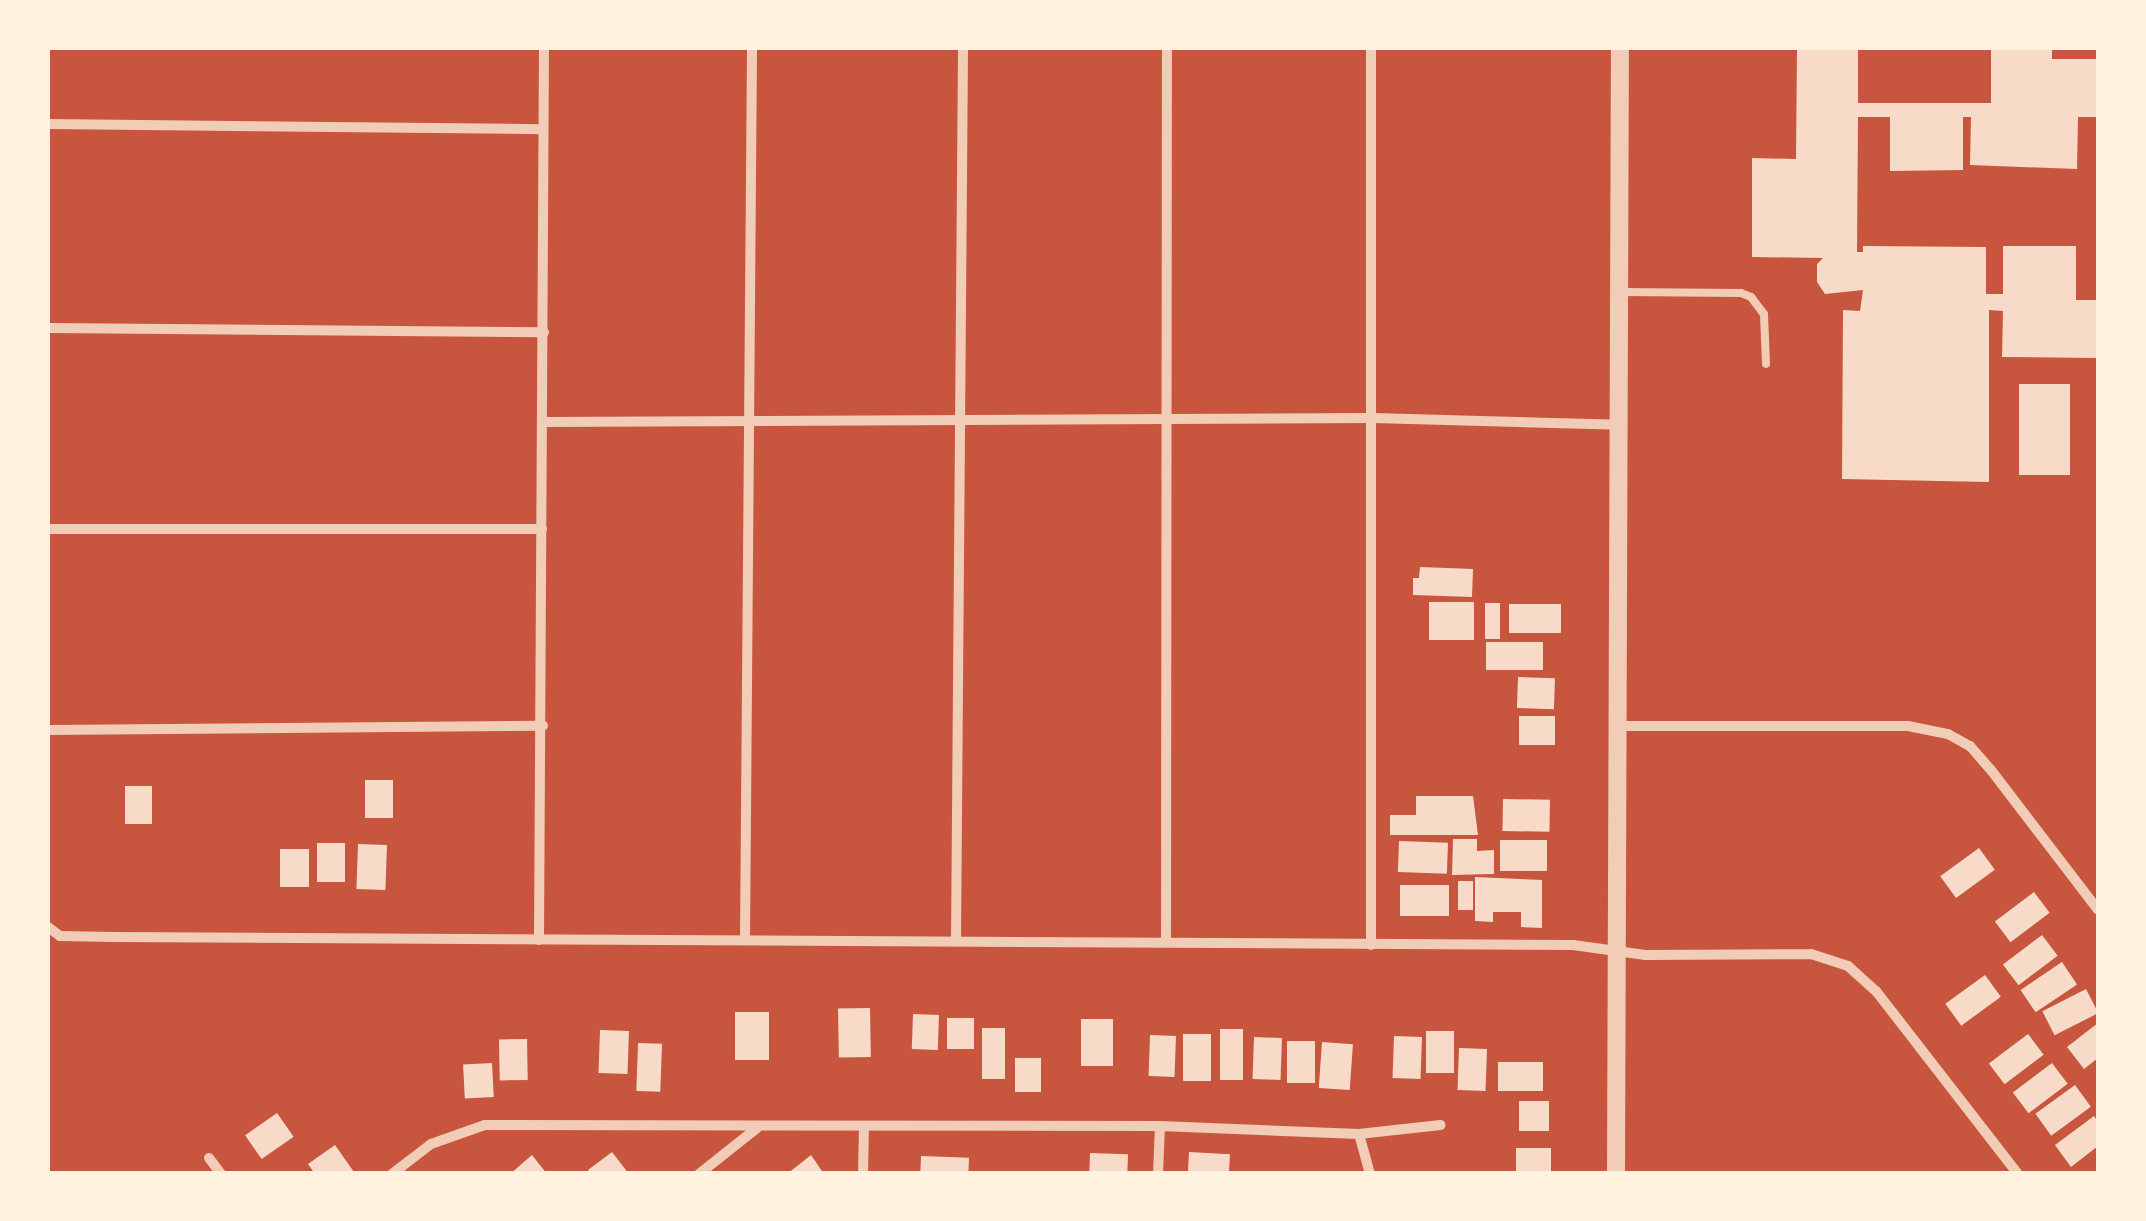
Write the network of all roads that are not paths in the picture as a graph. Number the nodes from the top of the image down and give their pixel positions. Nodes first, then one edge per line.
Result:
1 (544, 48) edge
2 (752, 48) edge
3 (963, 48) edge
4 (1167, 48) edge
5 (1371, 48) edge
6 (1620, 48) edge
7 (48, 124) edge
8 (544, 130) junction
9 (1619, 292) junction
10 (48, 328) edge
11 (544, 332) junction
12 (1766, 364) dead end
13 (1372, 418) junction
14 (543, 422) junction
15 (1170, 422) junction
16 (961, 423) junction
17 (752, 424) junction
18 (1620, 425) junction
19 (48, 529) edge
20 (542, 529) junction
21 (543, 726) junction
22 (1618, 726) junction
23 (48, 730) edge
24 (2098, 910) edge
25 (48, 928) edge
26 (540, 940) junction
27 (745, 940) junction
28 (956, 941) junction
29 (1166, 941) junction
30 (1371, 946) junction
31 (1617, 952) junction
32 (1440, 1125) dead end
33 (864, 1126) junction
34 (1160, 1126) junction
35 (757, 1128) junction
36 (1358, 1134) junction
37 (208, 1158) dead end
38 (221, 1174) edge
39 (392, 1174) edge
40 (699, 1174) edge
41 (863, 1174) edge
42 (1158, 1174) edge
43 (1370, 1174) edge
44 (1616, 1174) edge
45 (2018, 1174) edge

1 - 8 street
2 - 17 street
3 - 16 street
4 - 15 street
5 - 13 street
6 - 9 street
7 - 8 street
8 - 11 street
9 - 12 lane
9 - 18 street
10 - 11 street
11 - 14 street
13 - 15 street
13 - 18 street
13 - 30 street
14 - 17 street
14 - 20 street
15 - 16 street
15 - 29 street
16 - 17 street
16 - 28 street
17 - 27 street
18 - 22 street
19 - 20 street
20 - 21 street
21 - 23 street
21 - 26 street
22 - 24 street
22 - 31 street
25 - 26 street
26 - 27 street
27 - 28 street
28 - 29 street
29 - 30 street
30 - 31 street
31 - 44 street
31 - 45 street
32 - 36 street
33 - 34 street
33 - 35 street
33 - 41 street
34 - 36 street
34 - 42 street
35 - 39 street
35 - 40 street
36 - 43 street
37 - 38 street

